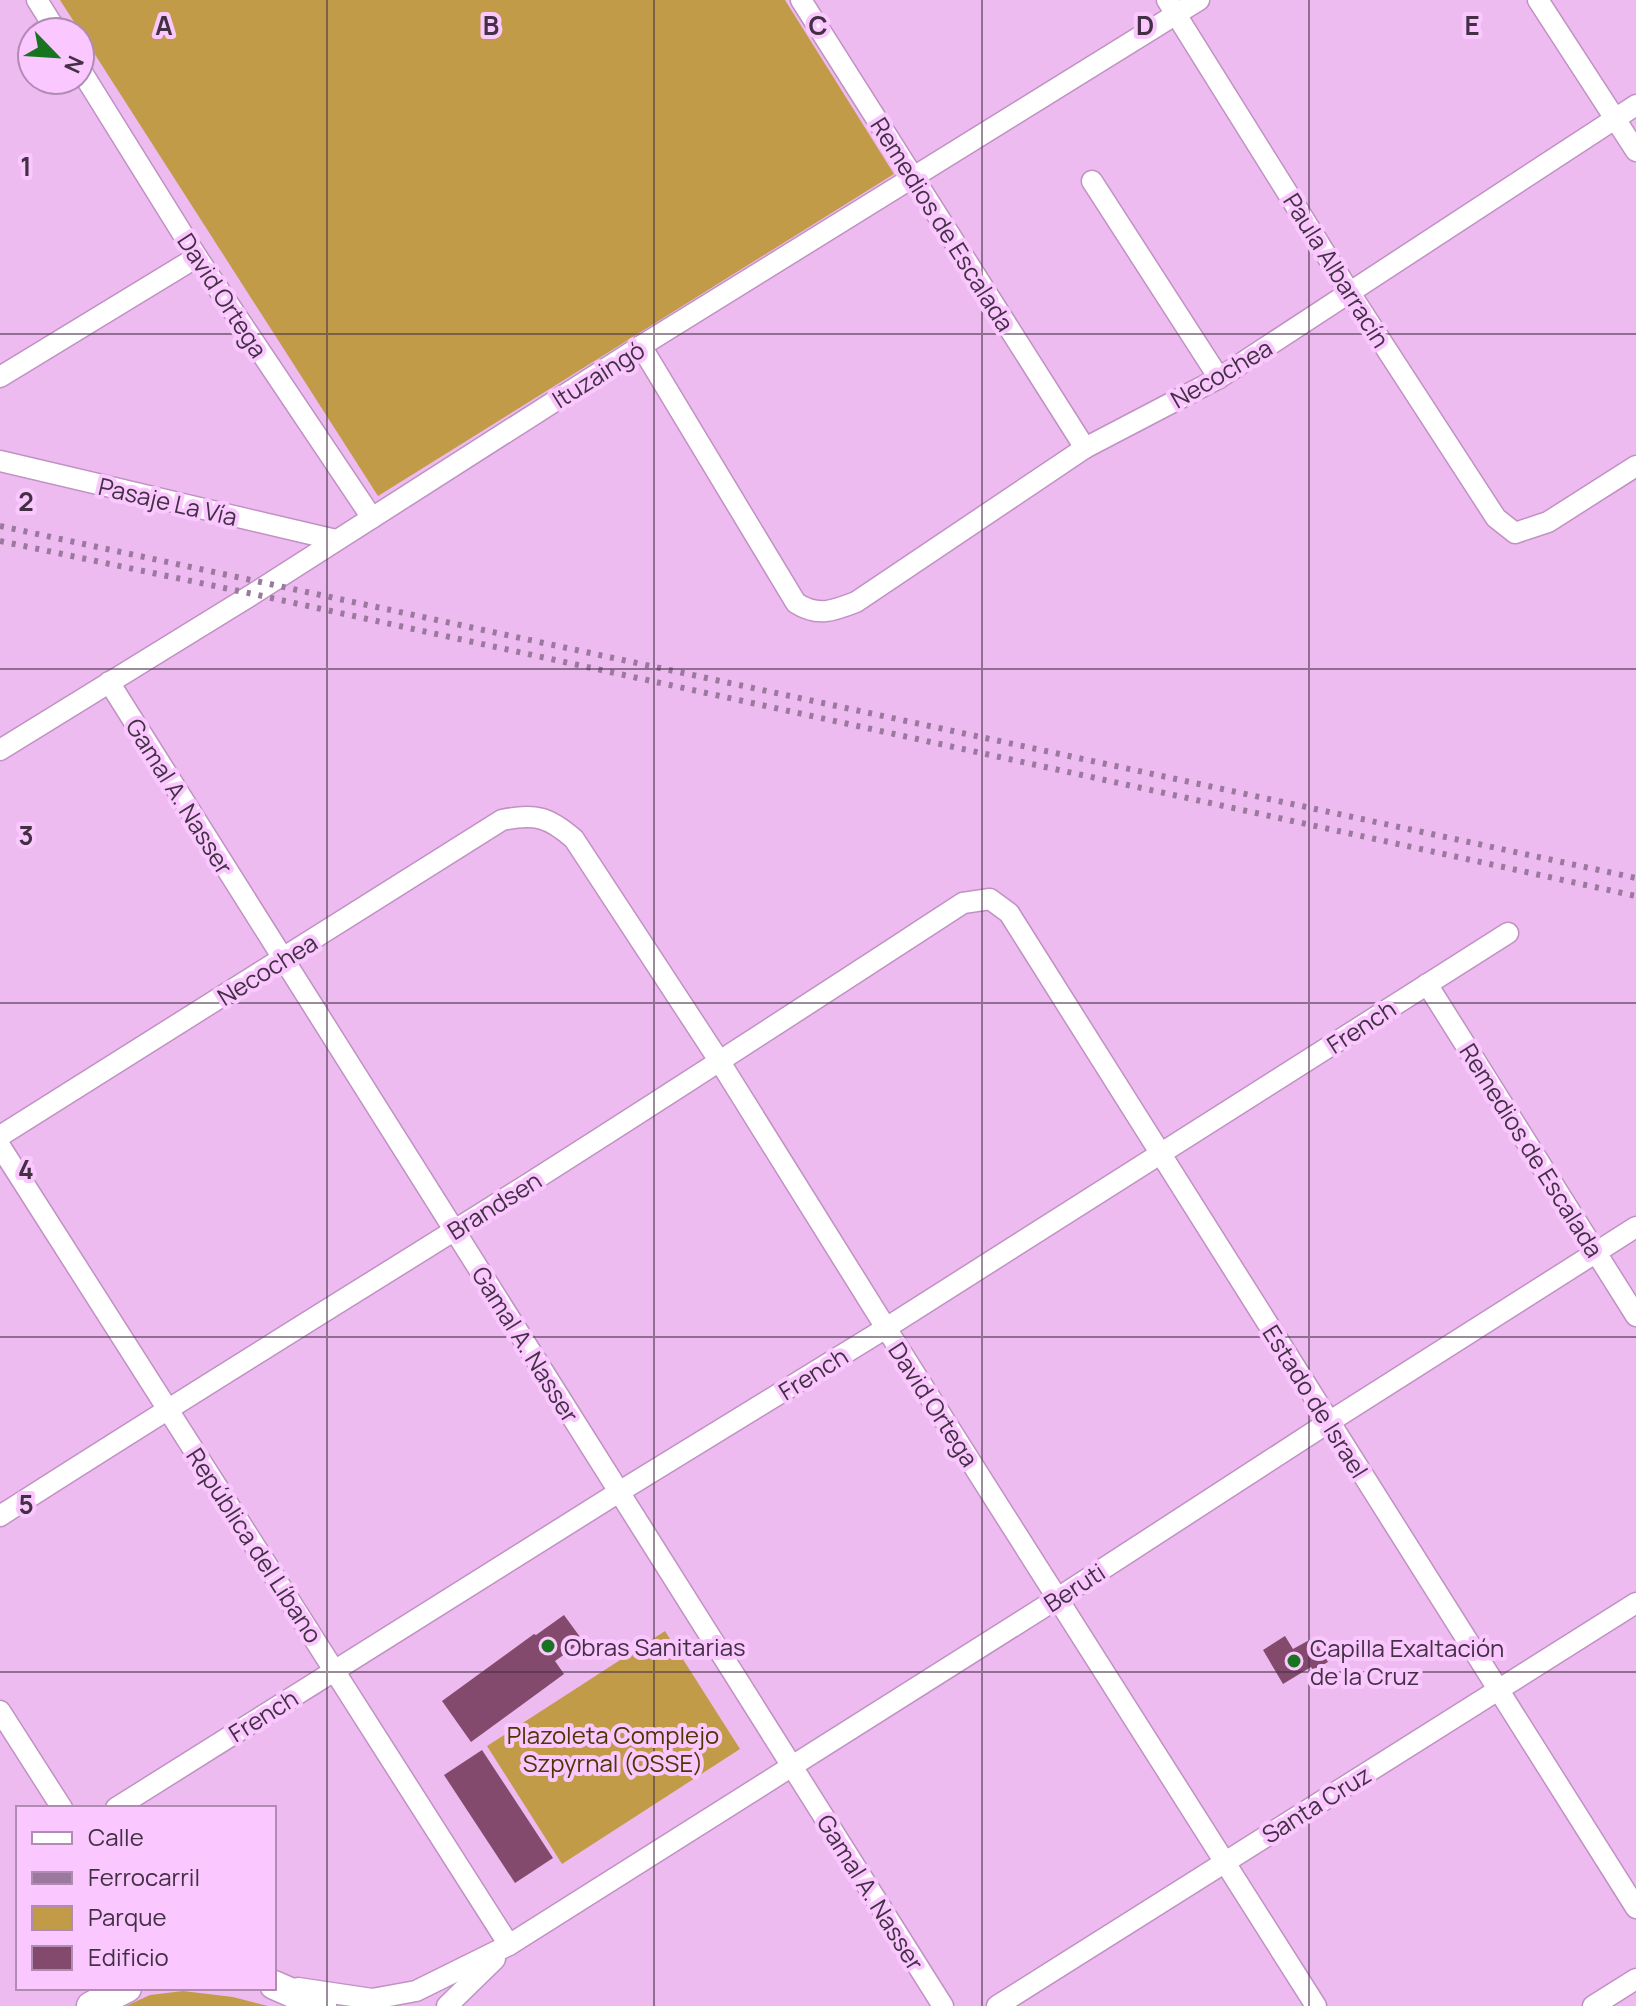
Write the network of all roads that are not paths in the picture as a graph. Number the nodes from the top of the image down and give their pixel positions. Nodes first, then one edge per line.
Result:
1 (801, 0) edge
2 (1199, 0) edge
3 (1538, 0) edge
4 (1172, 7) edge
5 (96, 95) edge
6 (1636, 105) edge
7 (1615, 119) junction
8 (1636, 151) edge
9 (914, 178) junction
10 (1092, 181) dead end
11 (197, 257) junction
12 (1350, 293) junction
13 (641, 346) junction
14 (0, 377) edge
15 (1219, 378) junction
16 (1085, 448) junction
17 (0, 461) edge
18 (1636, 466) edge
19 (372, 518) junction
20 (336, 540) junction
21 (109, 682) junction
22 (0, 750) edge
23 (538, 817) joint
24 (990, 899) joint
25 (1508, 933) dead end
26 (283, 959) junction
27 (1427, 984) junction
28 (720, 1062) junction
29 (0, 1136) edge
30 (0, 1146) edge
31 (1161, 1154) junction
32 (1636, 1227) edge
33 (454, 1230) junction
34 (1596, 1252) junction
35 (1636, 1316) edge
36 (886, 1328) junction
37 (167, 1409) junction
38 (1329, 1422) junction
39 (619, 1492) junction
40 (0, 1516) edge
41 (1058, 1598) junction
42 (1636, 1603) edge
43 (336, 1670) junction
44 (1498, 1690) junction
45 (0, 1711) edge
46 (792, 1766) junction
47 (61, 1806) edge
48 (119, 1806) edge
49 (1226, 1862) junction
50 (1636, 1908) edge
51 (509, 1945) junction
52 (1636, 1979) edge
53 (276, 1985) edge
54 (276, 1986) edge
55 (322, 2006) edge
56 (447, 2006) edge
57 (943, 2006) edge
58 (997, 2006) edge
59 (1316, 2006) edge
60 (1593, 2006) edge

1 - 9 street, Remedios de Escalada
2 - 4 street, Ituzaingó
3 - 7 street
4 - 9 street, Ituzaingó
4 - 12 street, Paula Albarracín
5 - 11 street, David Ortega
6 - 7 street, Necochea
7 - 8 street
7 - 12 street, Necochea
9 - 13 street, Ituzaingó
9 - 16 street, Remedios de Escalada
10 - 15 street
11 - 14 street
11 - 19 street, David Ortega
12 - 15 street, Necochea
12 - 18 street, Paula Albarracín
13 - 16 street, Necochea
13 - 19 street, Ituzaingó
15 - 16 street, Necochea
17 - 20 street, Pasaje La Vía
19 - 20 street, Ituzaingó
20 - 21 street, Ituzaingó
21 - 22 street, Ituzaingó
21 - 26 street, Gamal A. Nasser
23 - 26 street, Necochea
23 - 28 street, David Ortega
24 - 28 street, Brandsen
24 - 31 street, Estado de Israel
25 - 27 street, French
26 - 29 street, Necochea
26 - 33 street, Gamal A. Nasser
27 - 31 street, French
27 - 34 street, Remedios de Escalada
28 - 33 street, Brandsen
28 - 36 street, David Ortega
30 - 37 street, República del Líbano
31 - 36 street, French
31 - 38 street, Estado de Israel
32 - 34 street, Beruti
33 - 37 street, Brandsen
33 - 39 street, Gamal A. Nasser
34 - 35 street, Remedios de Escalada
34 - 38 street, Beruti
36 - 39 street, French
36 - 41 street, David Ortega
37 - 40 street, Brandsen
37 - 43 street, República del Líbano
38 - 41 street, Beruti
38 - 44 street, Estado de Israel
39 - 43 street, French
39 - 46 street, Gamal A. Nasser
41 - 46 street, Beruti
41 - 49 street, David Ortega
42 - 44 street, Santa Cruz
43 - 48 street, French
43 - 51 street, República del Líbano
44 - 49 street, Santa Cruz
44 - 50 street, Estado de Israel
45 - 47 street
46 - 51 street, Beruti
46 - 57 street, Gamal A. Nasser
49 - 58 street, Santa Cruz
49 - 59 street, David Ortega
51 - 53 street, Beruti
51 - 56 street, Beruti
52 - 60 street
54 - 55 highway

